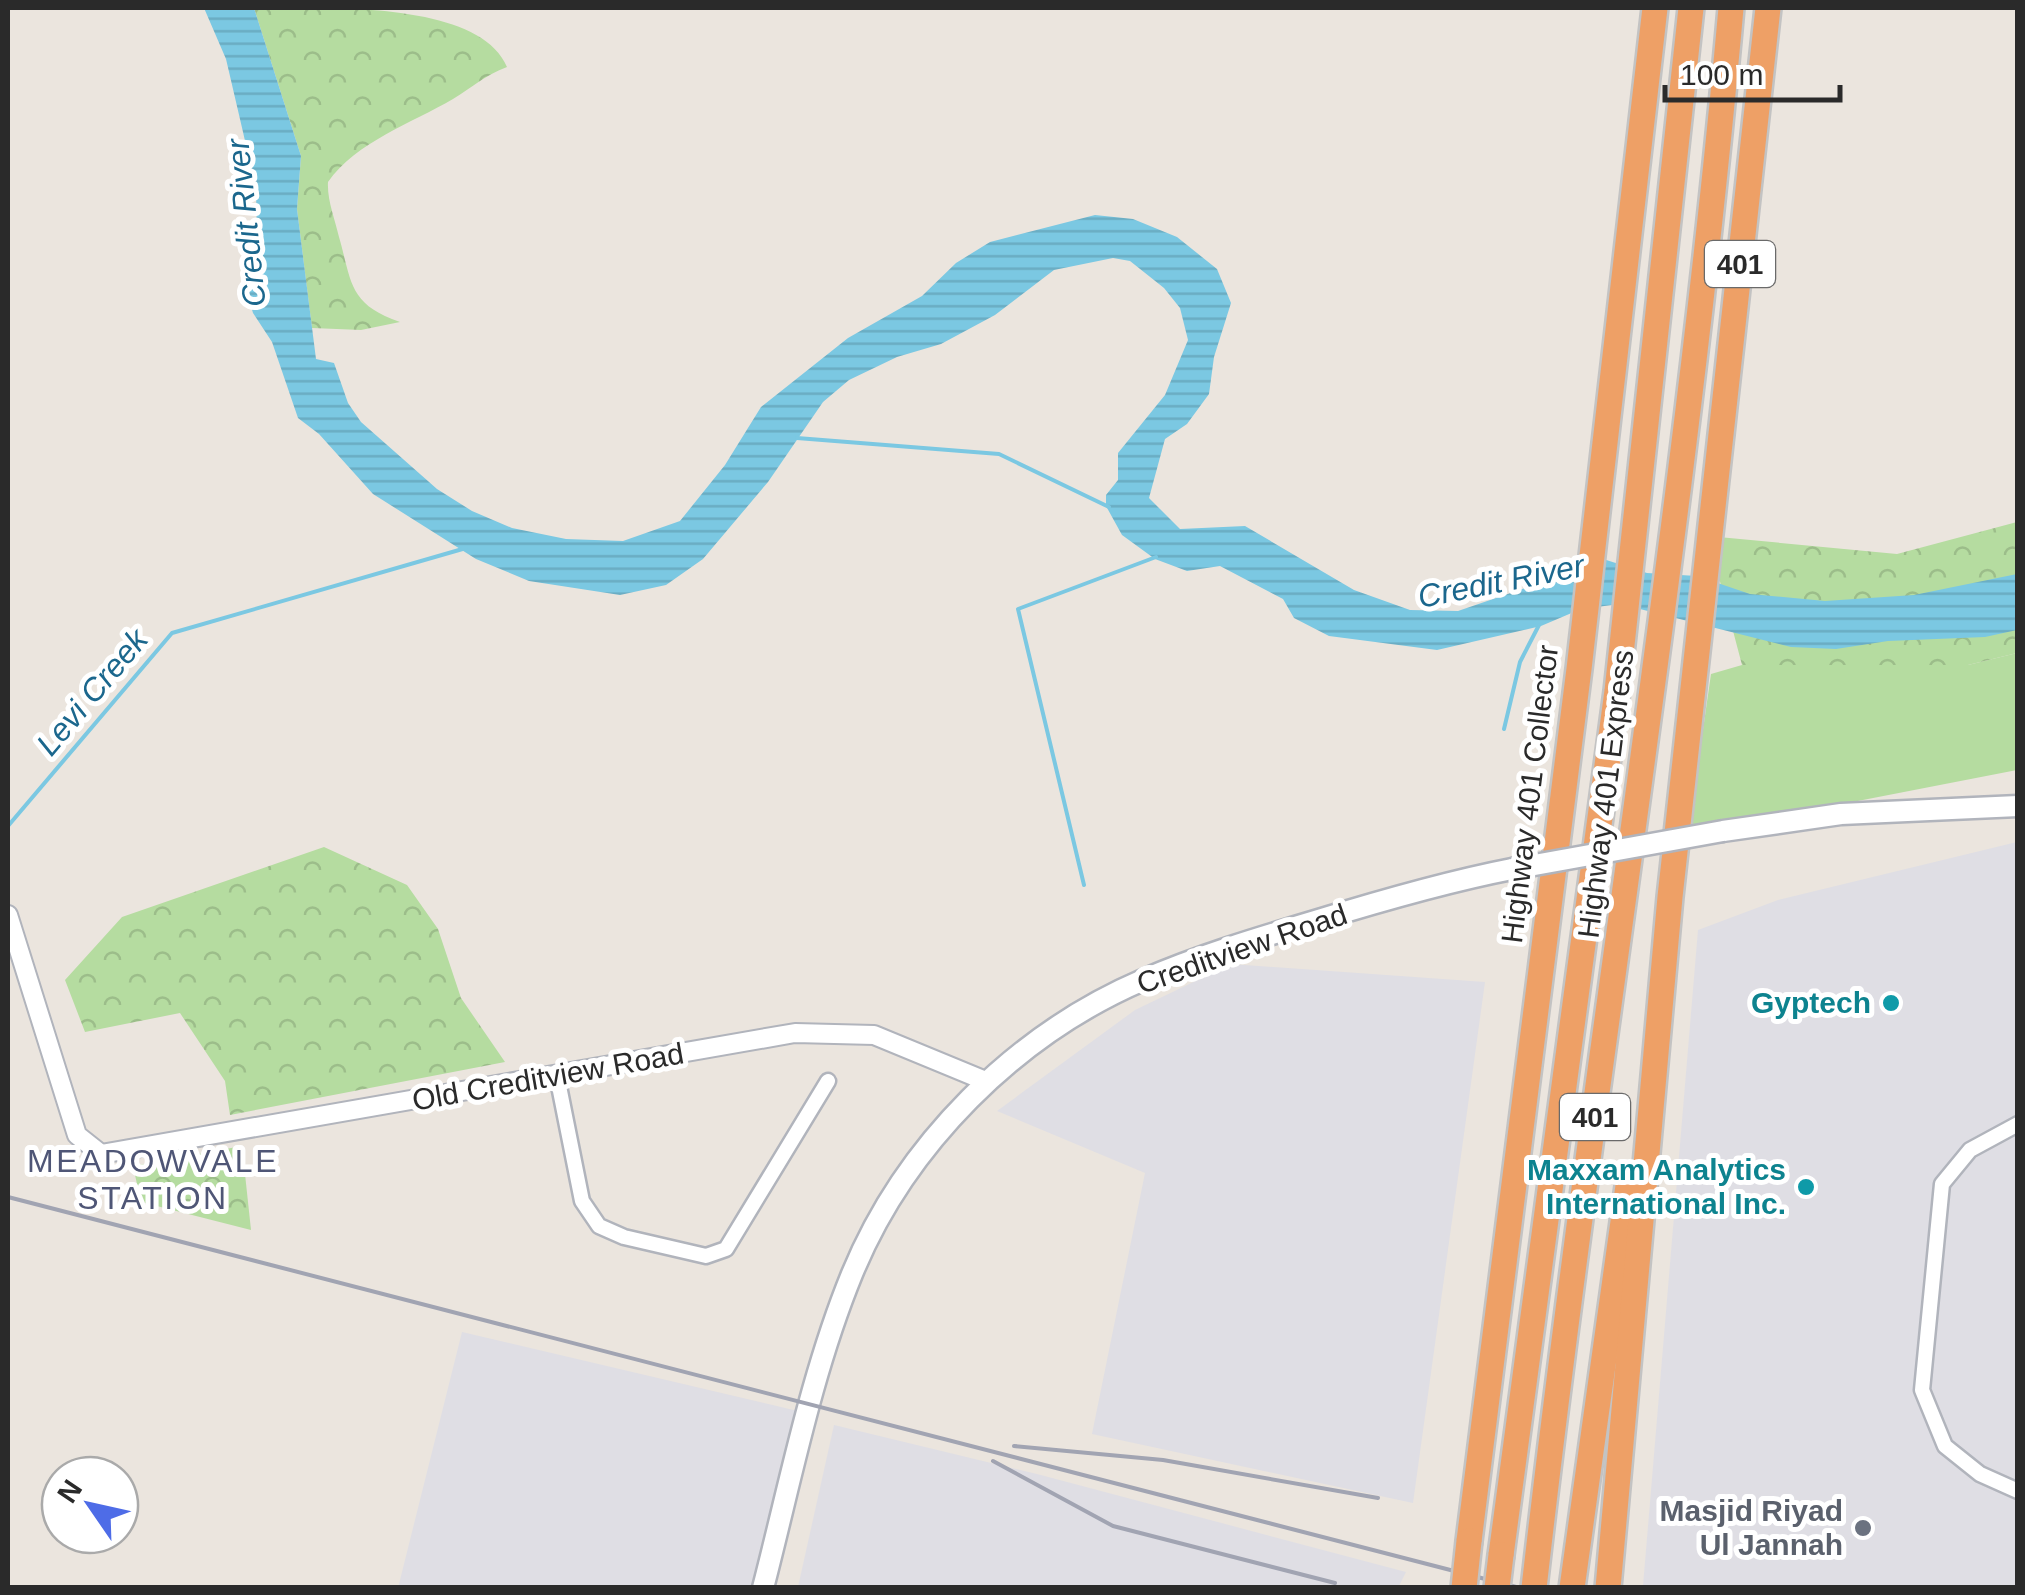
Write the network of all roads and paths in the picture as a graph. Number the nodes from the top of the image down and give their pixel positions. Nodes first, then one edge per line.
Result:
1 (1654, 8) edge
2 (1691, 8) edge
3 (1731, 8) edge
4 (1768, 8) edge
5 (2018, 806) edge
6 (1670, 897) junction
7 (8, 915) edge
8 (558, 1076) junction
9 (828, 1081) dead end
10 (988, 1082) junction
11 (2018, 1124) edge
12 (2018, 1491) edge
13 (1535, 1575) edge
14 (1573, 1582) edge
15 (1609, 1586) edge
16 (763, 1588) edge
17 (1464, 1588) edge
18 (1497, 1588) edge

1 - 17 highway, Highway 401 Collector / 401, bridge
2 - 18 highway, Highway 401 Express / 401, bridge
3 - 13 highway, Highway 401 Express / 401
4 - 6 highway, 401
5 - 10 main road, Creditview Road, bridge
6 - 14 highway
6 - 15 highway, 401
7 - 8 street, Old Creditview Road
8 - 9 street
8 - 10 street, Old Creditview Road
10 - 16 main road, Creditview Road
11 - 12 street

